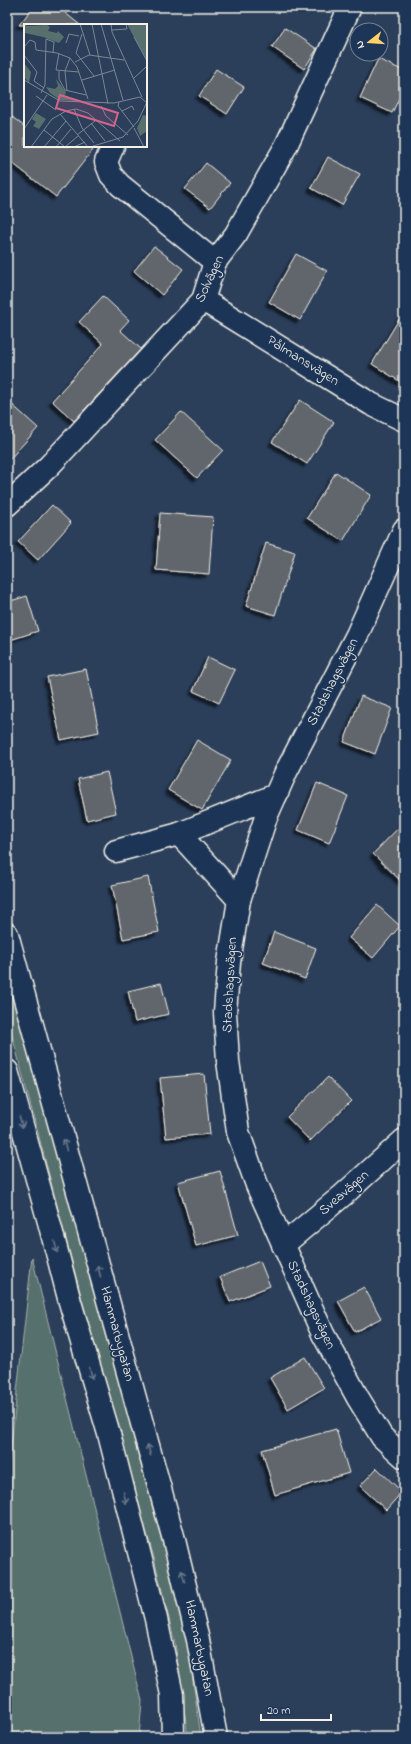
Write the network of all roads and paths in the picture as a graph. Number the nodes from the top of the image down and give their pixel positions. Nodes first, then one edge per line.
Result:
1 (350, 7) edge
2 (112, 147) edge
3 (215, 262) junction
4 (203, 300) junction
5 (404, 420) edge
6 (7, 505) edge
7 (404, 530) edge
8 (276, 795) junction
9 (180, 834) junction
10 (116, 850) dead end
11 (239, 900) junction
12 (7, 934) edge
13 (7, 1071) edge
14 (404, 1140) edge
15 (283, 1244) junction
16 (404, 1458) edge
17 (173, 1737) edge
18 (216, 1737) edge

1 - 3 street, Solvägen
2 - 3 street
3 - 4 street, Solvägen
4 - 5 street, Pålmansvägen
4 - 6 street, Solvägen
7 - 8 street, Stadshagsvägen
8 - 9 street
8 - 11 street, Stadshagsvägen
9 - 10 street
9 - 11 street
11 - 15 street, Stadshagsvägen
18 -> 12 street, Hammarbygatan
13 -> 17 street
14 - 15 street, Sveavägen
15 - 16 street, Stadshagsvägen

